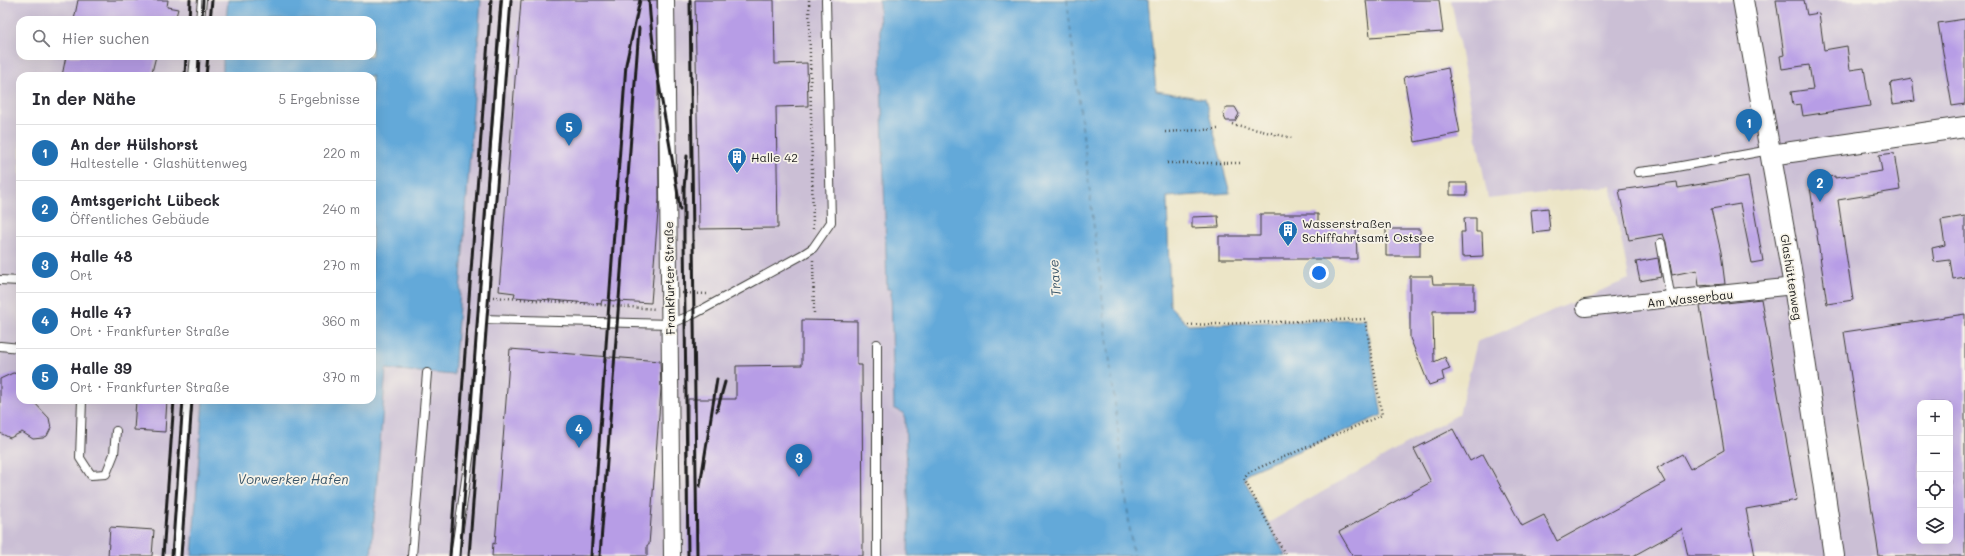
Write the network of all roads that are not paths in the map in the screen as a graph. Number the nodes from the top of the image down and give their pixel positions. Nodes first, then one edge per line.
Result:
1 (202, 0) edge
2 (507, 0) edge
3 (666, 0) edge
4 (826, 0) edge
5 (1743, 0) edge
6 (200, 16) edge
7 (195, 60) edge
8 (193, 72) edge
9 (1965, 127) edge
10 (1771, 152) junction
11 (1638, 172) dead end
12 (1661, 242) dead end
13 (0, 280) edge
14 (16, 281) edge
15 (1794, 286) junction
16 (1671, 300) junction
17 (1585, 308) dead end
18 (482, 319) junction
19 (670, 324) junction
20 (877, 344) dead end
21 (0, 346) edge
22 (16, 348) edge
23 (427, 373) dead end
24 (82, 404) edge
25 (188, 404) edge
26 (116, 431) dead end
27 (176, 556) edge
28 (412, 556) edge
29 (455, 556) edge
30 (672, 556) edge
31 (877, 556) edge
32 (1834, 556) edge

1 - 6 lane
2 - 18 lane
3 - 19 street, Frankfurter Straße
4 - 19 lane
5 - 10 street, Glashüttenweg
7 - 8 lane
9 - 10 street
10 - 11 lane
10 - 15 street, Glashüttenweg
12 - 16 lane
13 - 14 lane
15 - 16 street, Am Wasserbau
15 - 32 street, Glashüttenweg
16 - 17 street, Am Wasserbau
18 - 19 lane
18 - 29 lane
19 - 30 street, Frankfurter Straße
20 - 31 lane
21 - 22 lane
23 - 28 lane
24 - 26 lane
25 - 27 lane

